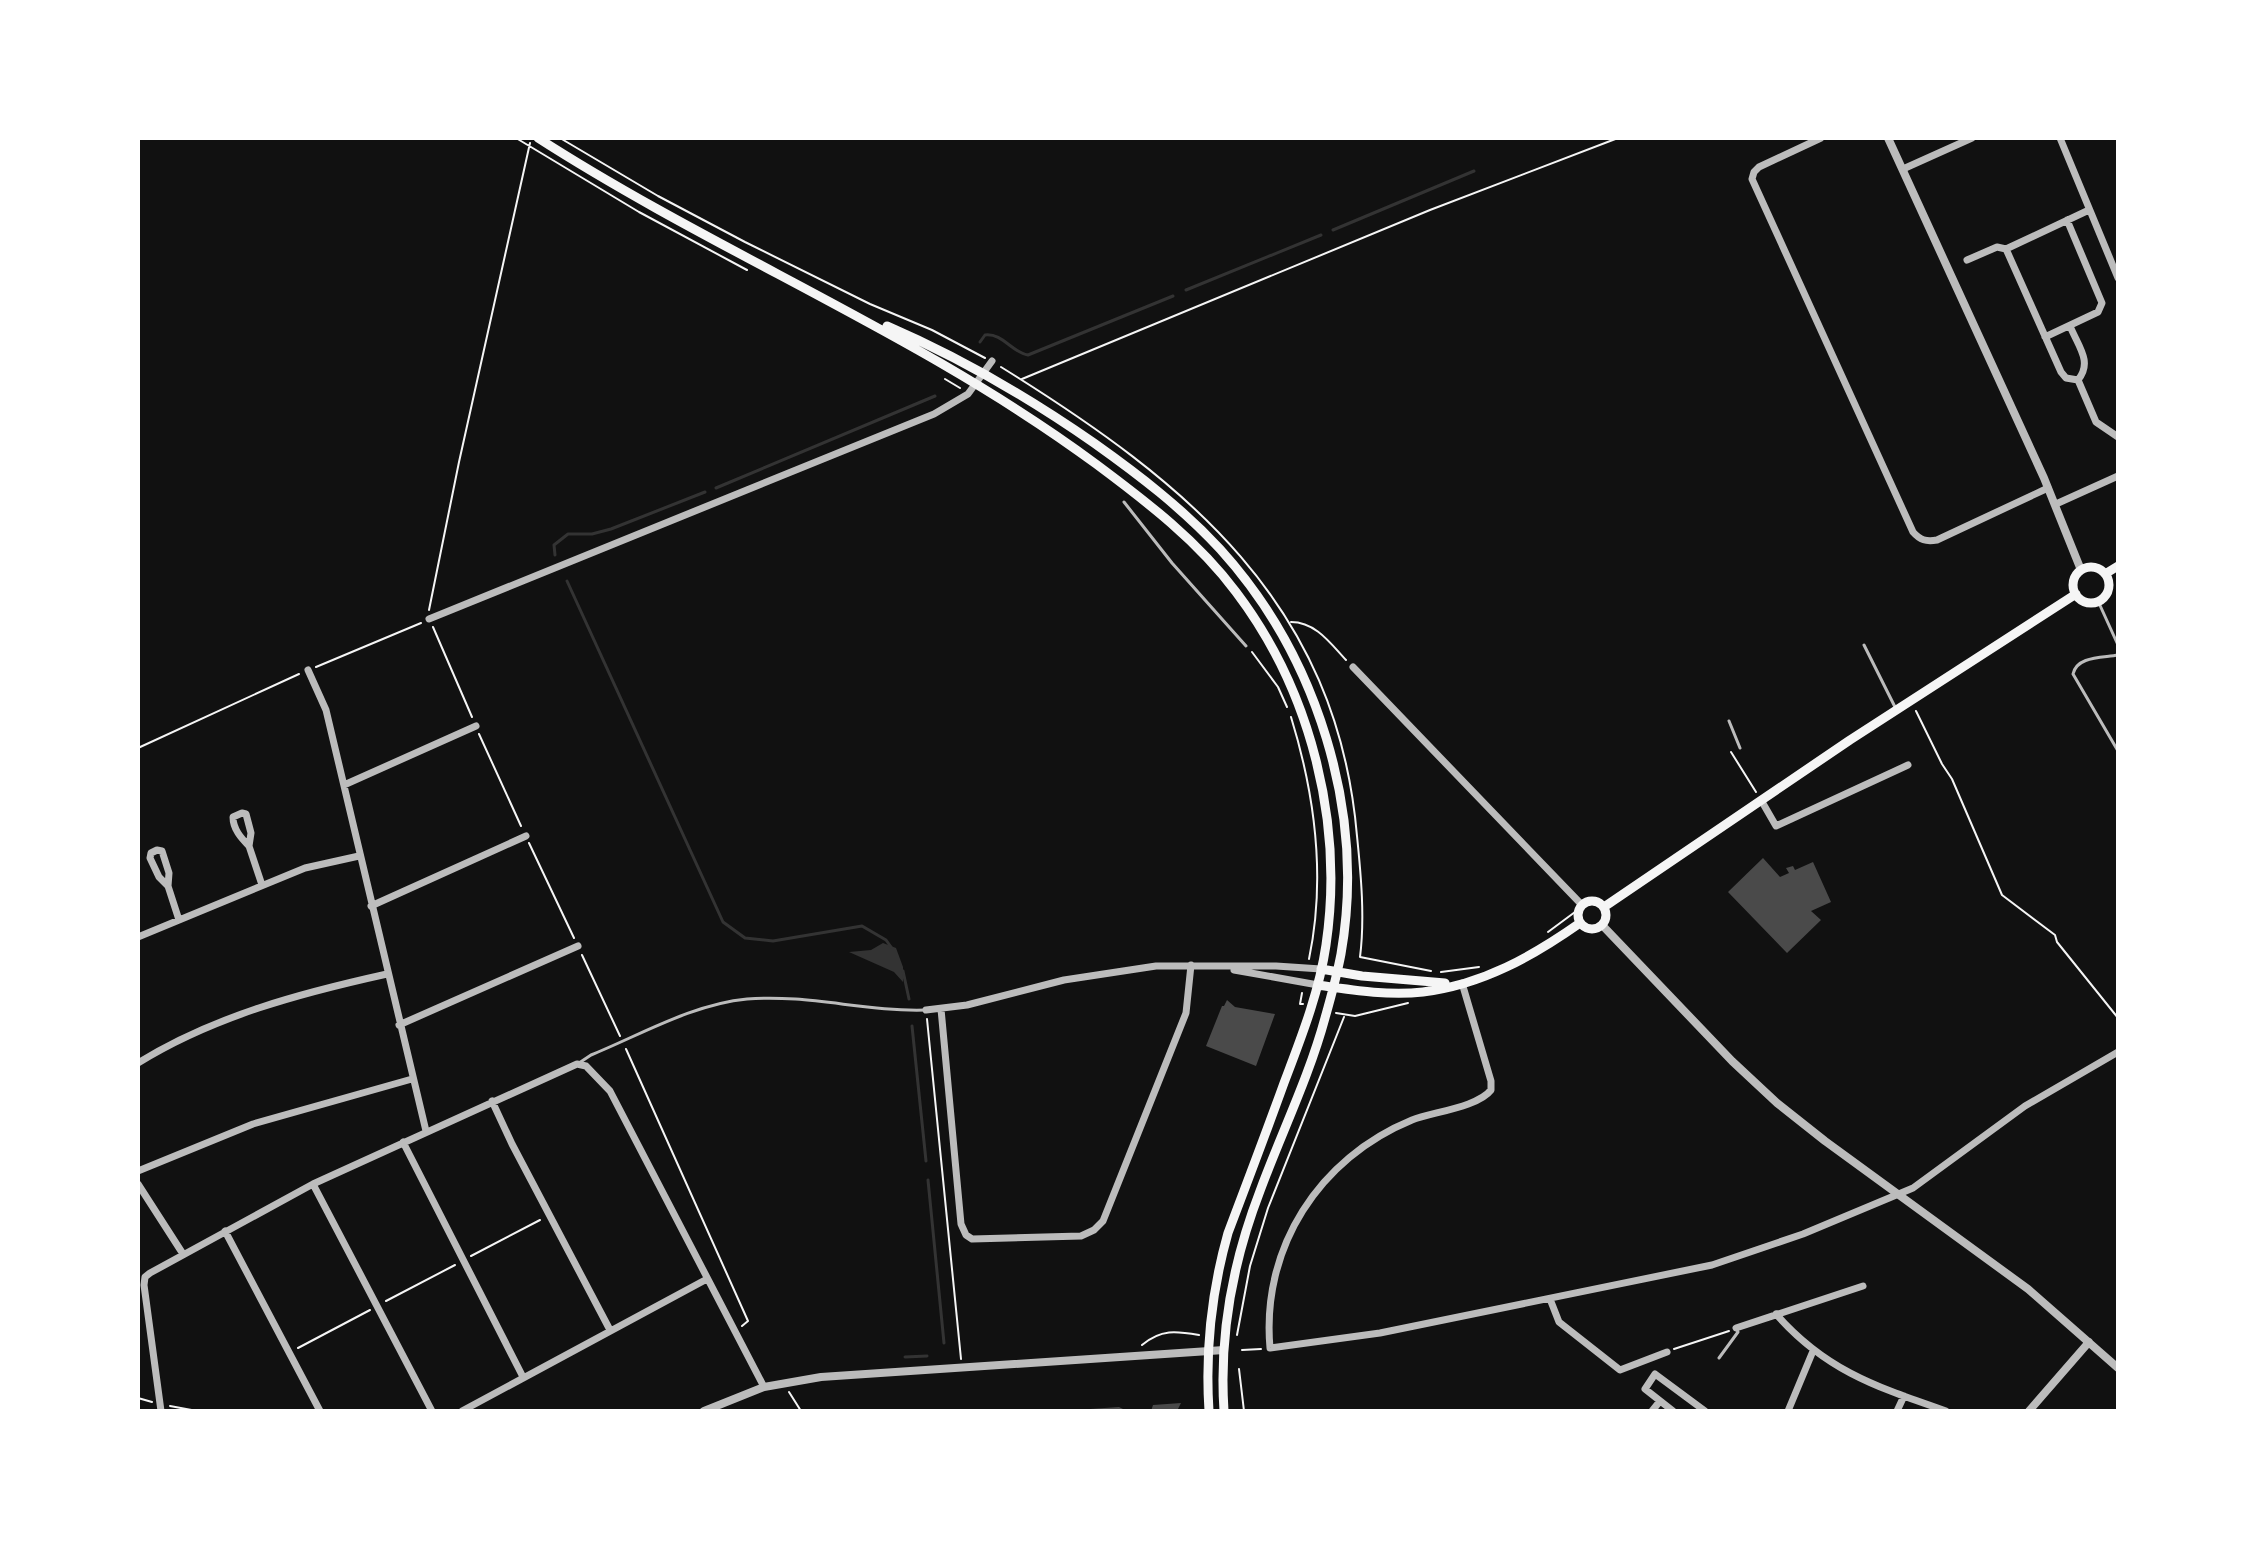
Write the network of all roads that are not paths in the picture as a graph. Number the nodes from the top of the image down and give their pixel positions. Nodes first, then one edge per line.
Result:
1 (538, 138) edge
2 (1821, 138) edge
3 (1888, 138) edge
4 (1972, 138) edge
5 (2060, 138) edge
6 (1903, 169) junction
7 (2089, 210) junction
8 (2067, 220) junction
9 (2006, 249) junction
10 (1967, 260) dead end
11 (2118, 278) edge
12 (2070, 326) junction
13 (2045, 337) junction
14 (930, 350) junction
15 (992, 361) road end
16 (985, 373) junction
17 (2078, 380) junction
18 (977, 383) junction
19 (2118, 437) edge
20 (2118, 476) edge
21 (2048, 488) junction
22 (1124, 502) dead end
23 (2056, 504) junction
24 (2118, 566) edge
25 (2081, 570) junction
26 (2105, 574) junction
27 (2076, 594) junction
28 (2098, 601) junction
29 (429, 619) road end
30 (1864, 645) dead end
31 (2118, 645) edge
32 (1246, 646) road end
33 (2118, 655) edge
34 (1353, 667) road end
35 (308, 670) road end
36 (1896, 709) junction
37 (1729, 721) dead end
38 (476, 726) dead end
39 (1740, 748) dead end
40 (2118, 751) edge
41 (1908, 765) dead end
42 (344, 785) junction
43 (1761, 800) junction
44 (526, 836) dead end
45 (249, 846) dead end
46 (359, 856) junction
47 (262, 885) junction
48 (168, 886) dead end
49 (371, 906) junction
50 (1581, 907) junction
51 (1604, 907) junction
52 (179, 920) junction
53 (1580, 923) junction
54 (1602, 925) junction
55 (138, 937) edge
56 (578, 946) dead end
57 (1191, 965) junction
58 (1228, 968) junction
59 (1321, 969) junction
60 (1337, 972) junction
61 (387, 974) junction
62 (1462, 983) junction
63 (1318, 985) junction
64 (1334, 987) junction
65 (941, 1009) junction
66 (926, 1010) joint
67 (399, 1025) junction
68 (2118, 1052) edge
69 (138, 1063) edge
70 (577, 1064) junction
71 (412, 1079) junction
72 (492, 1101) junction
73 (426, 1131) junction
74 (403, 1142) junction
75 (138, 1171) edge
76 (138, 1184) edge
77 (313, 1184) junction
78 (1899, 1194) junction
79 (225, 1231) junction
80 (183, 1254) junction
81 (707, 1279) junction
82 (1863, 1286) dead end
83 (1550, 1299) junction
84 (1776, 1314) junction
85 (1736, 1328) joint
86 (610, 1330) junction
87 (2089, 1342) junction
88 (1224, 1350) junction
89 (1813, 1351) junction
90 (1207, 1352) junction
91 (1667, 1352) road end
92 (1719, 1358) dead end
93 (2118, 1368) edge
94 (523, 1377) junction
95 (764, 1387) junction
96 (1904, 1396) junction
97 (1660, 1401) junction
98 (161, 1408) edge
99 (320, 1411) edge
100 (432, 1411) edge
101 (462, 1411) edge
102 (704, 1411) edge
103 (1209, 1411) edge
104 (1224, 1411) edge
105 (1652, 1411) edge
106 (1673, 1411) edge
107 (1705, 1411) edge
108 (1788, 1411) edge
109 (1897, 1411) edge
110 (1946, 1411) edge
111 (2029, 1411) edge

1 - 14 main road
2 - 21 street
3 - 6 street
4 - 6 street
5 - 7 street
6 - 21 street
7 - 8 street
7 - 11 street
8 - 9 street
8 - 12 street
9 - 10 street
9 - 13 street
12 - 13 street
12 - 17 street
13 - 17 street
14 - 16 main road
14 - 18 main road
15 - 16 street
16 - 18 street
16 - 60 main road
17 - 19 street
18 - 29 street
18 - 59 main road
20 - 23 street
21 - 23 street
22 - 32 lane
23 - 25 street
24 - 26 main road
25 - 26 main road
25 - 27 main road
26 - 28 main road
27 - 28 main road
27 - 36 main road
28 - 31 lane
30 - 36 lane
33 - 40 lane
34 - 50 street
35 - 42 street
36 - 43 main road
37 - 39 lane
38 - 42 street
41 - 43 street
42 - 46 street
43 - 51 main road
44 - 49 street
45 - 47 street
46 - 47 street
46 - 49 street
47 - 52 street
48 - 52 street
49 - 61 street
50 - 51 main road
50 - 53 main road
51 - 54 main road
52 - 55 street
53 - 54 main road
53 - 62 main road
54 - 78 street
56 - 67 street
57 - 58 street
57 - 65 street
57 - 65 street
58 - 59 street
58 - 63 street
59 - 60 main road
59 - 63 main road
60 - 62 main road
60 - 64 main road
61 - 67 street
61 - 69 street
62 - 64 main road
62 - 83 street
63 - 64 main road
63 - 90 main road
64 - 88 main road
65 - 66 street
66 - 70 lane
67 - 71 street
68 - 78 street
70 - 72 street
70 - 81 street
71 - 73 street
71 - 75 street
72 - 73 street
72 - 86 street
73 - 74 street
74 - 77 street
74 - 94 street
76 - 80 street
77 - 79 street
77 - 100 street
78 - 83 street
78 - 87 street
79 - 80 street
79 - 99 street
80 - 98 street
81 - 86 street
81 - 95 street
82 - 84 street
83 - 91 street
84 - 85 street
84 - 89 street
85 - 92 lane
86 - 94 street
87 - 93 street
87 - 111 street
88 - 90 street
88 - 104 main road
89 - 96 street
89 - 108 street
90 - 95 street
90 - 103 main road
94 - 101 street
95 - 102 street
96 - 109 street
96 - 110 street
97 - 105 street
97 - 106 street
97 - 107 street

